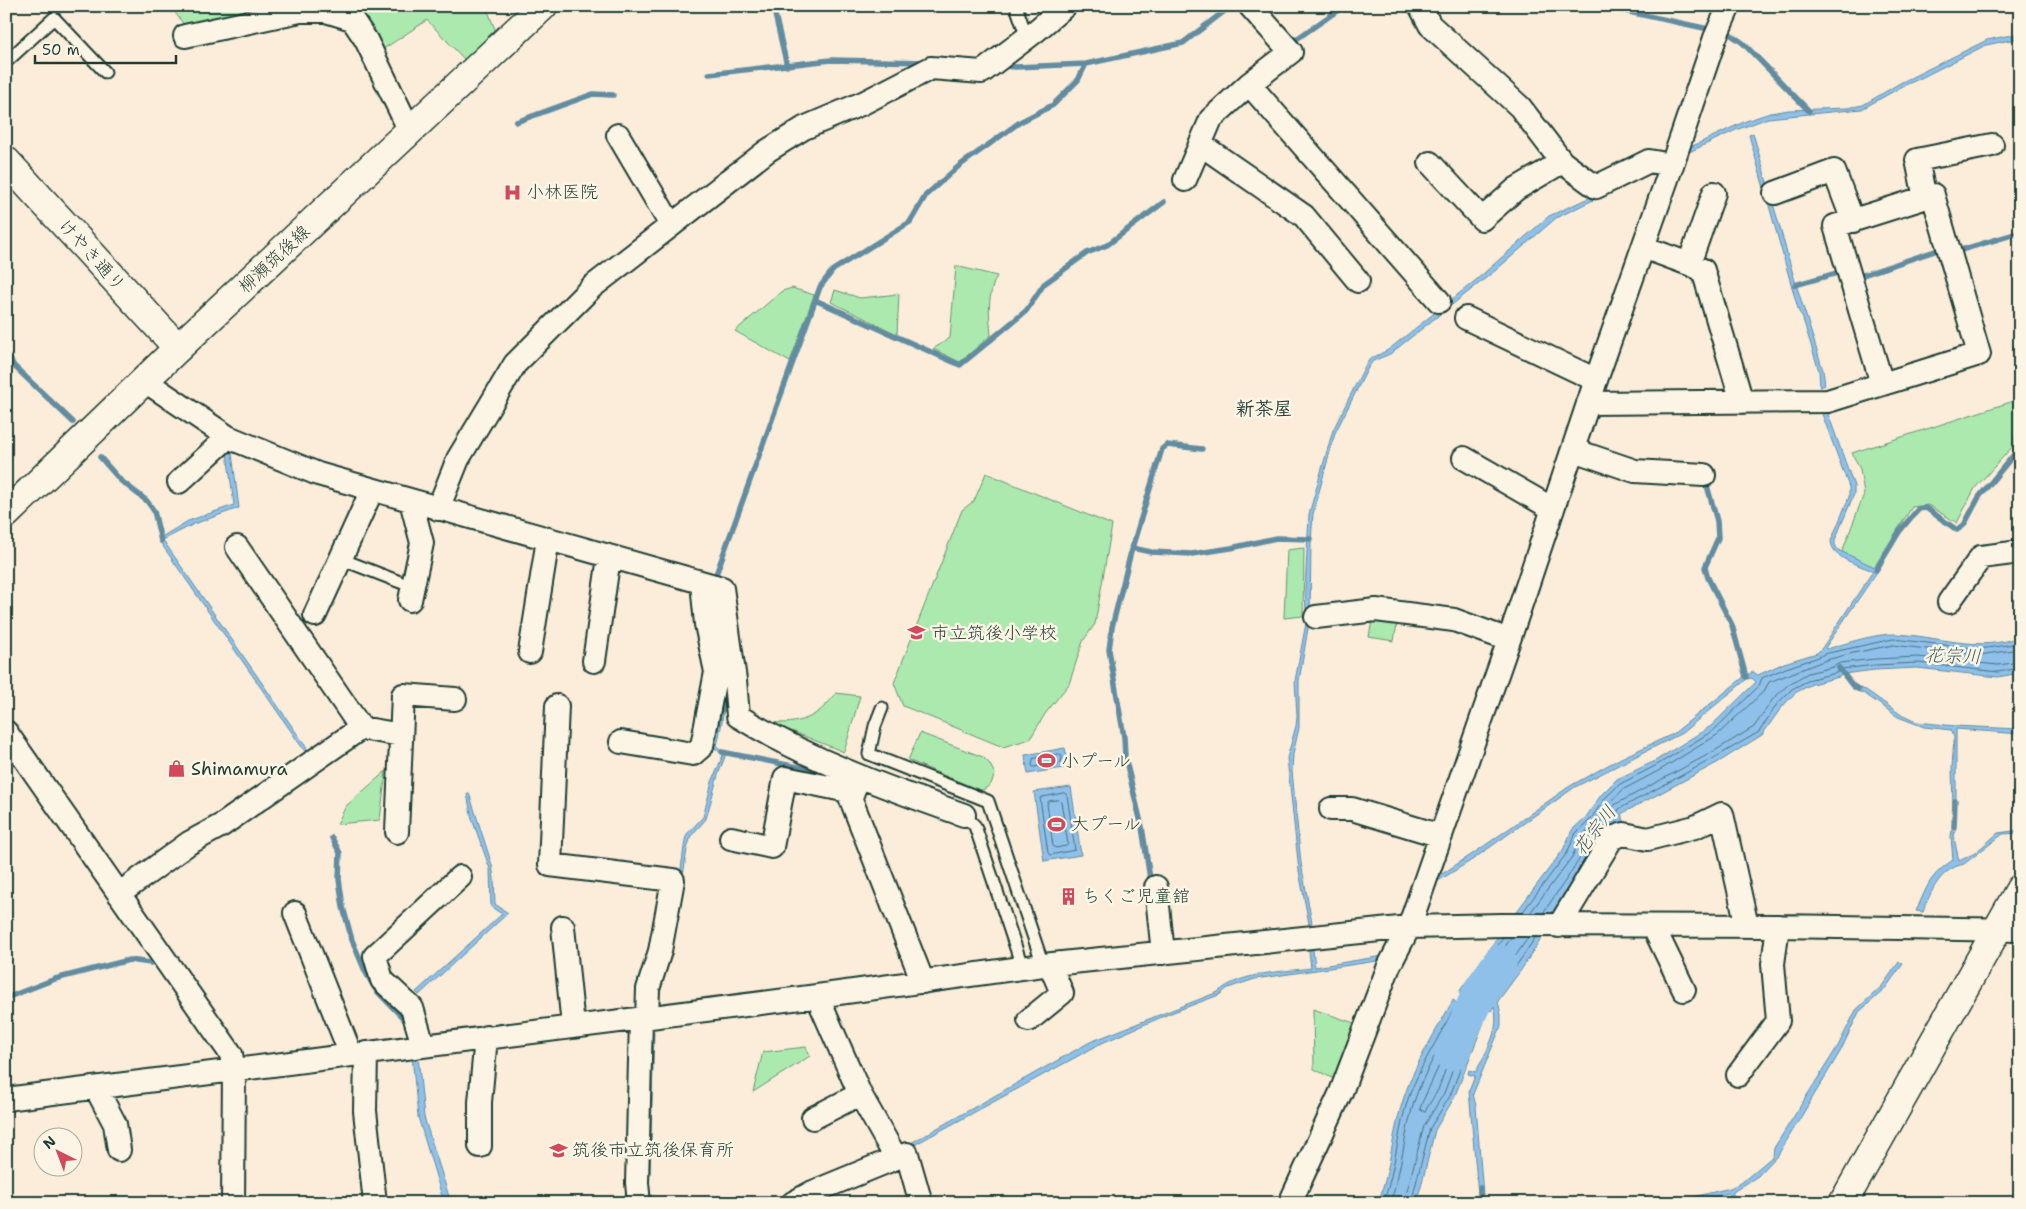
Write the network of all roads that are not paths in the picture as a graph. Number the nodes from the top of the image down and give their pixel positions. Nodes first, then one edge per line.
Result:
1 (543, 6) edge
2 (1016, 6) edge
3 (1065, 6) edge
4 (1250, 6) edge
5 (1420, 6) edge
6 (1729, 6) edge
7 (184, 36) dead end
8 (1027, 38) junction
9 (6, 62) edge
10 (105, 72) dead end
11 (1249, 84) junction
12 (410, 131) junction
13 (618, 135) dead end
14 (1200, 144) junction
15 (1992, 145) dead end
16 (6, 161) edge
17 (1562, 162) junction
18 (1430, 163) dead end
19 (1672, 165) junction
20 (1185, 180) dead end
21 (1714, 193) dead end
22 (1775, 193) dead end
23 (1925, 198) junction
24 (1853, 221) junction
25 (671, 225) junction
26 (1643, 247) junction
27 (1689, 264) junction
28 (1358, 281) dead end
29 (1439, 301) dead end
30 (1466, 318) dead end
31 (178, 348) junction
32 (1596, 380) junction
33 (145, 381) junction
34 (1882, 384) junction
35 (1588, 402) junction
36 (1742, 402) junction
37 (228, 437) junction
38 (1572, 450) junction
39 (1464, 458) dead end
40 (1704, 475) dead end
41 (179, 482) dead end
42 (372, 490) junction
43 (412, 501) junction
44 (438, 509) junction
45 (1552, 509) junction
46 (6, 514) edge
47 (548, 539) junction
48 (237, 547) dead end
49 (2020, 552) edge
50 (609, 556) junction
51 (341, 559) junction
52 (702, 583) junction
53 (405, 591) joint
54 (1949, 602) dead end
55 (1316, 617) dead end
56 (310, 628) junction
57 (1509, 640) junction
58 (530, 652) dead end
59 (594, 662) dead end
60 (455, 699) dead end
61 (557, 706) dead end
62 (882, 708) dead end
63 (361, 728) junction
64 (6, 732) edge
65 (401, 735) junction
66 (621, 742) dead end
67 (856, 784) junction
68 (1331, 809) dead end
69 (964, 815) joint
70 (397, 832) dead end
71 (1441, 836) junction
72 (731, 838) dead end
73 (460, 877) dead end
74 (1156, 888) dead end
75 (2020, 889) edge
76 (119, 894) junction
77 (295, 913) dead end
78 (1556, 926) junction
79 (1653, 926) junction
80 (1747, 926) junction
81 (1778, 926) junction
82 (1409, 927) junction
83 (563, 928) dead end
84 (2008, 930) edge
85 (1163, 953) junction
86 (1039, 966) junction
87 (923, 982) junction
88 (1684, 990) dead end
89 (817, 996) junction
90 (644, 1018) junction
91 (1029, 1020) dead end
92 (573, 1026) junction
93 (486, 1037) junction
94 (423, 1045) junction
95 (359, 1054) junction
96 (234, 1070) junction
97 (1738, 1075) dead end
98 (96, 1088) junction
99 (860, 1094) junction
100 (6, 1099) edge
101 (814, 1118) dead end
102 (480, 1146) dead end
103 (119, 1150) dead end
104 (896, 1158) junction
105 (233, 1203) edge
106 (375, 1203) edge
107 (639, 1203) edge
108 (793, 1203) edge
109 (921, 1203) edge
110 (1290, 1203) edge
111 (1843, 1203) edge

1 - 12 main road, 柳瀬筑後線
2 - 8 lane
3 - 8 street
4 - 11 street
5 - 17 street
6 - 19 street
7 - 12 street
8 - 25 street
9 - 10 lane
11 - 14 street
11 - 29 street
12 - 31 main road, 柳瀬筑後線
13 - 25 street
14 - 20 street
14 - 28 street
15 - 23 street
16 - 31 main road, けやき通り
17 - 18 street
17 - 19 street
19 - 26 street
21 - 27 street
22 - 24 street
23 - 24 street
23 - 34 street
24 - 34 street
25 - 44 street
26 - 27 street
26 - 32 street
27 - 36 street
30 - 32 street
31 - 33 main road, 柳瀬筑後線
32 - 35 street
33 - 37 street
33 - 46 main road, 柳瀬筑後線
34 - 36 street
35 - 36 street
35 - 38 street
37 - 41 street
37 - 42 street
38 - 40 street
38 - 45 street
39 - 45 street
42 - 43 street
42 - 51 street
43 - 44 street
43 - 53 street
44 - 47 street
45 - 57 street
47 - 50 street
47 - 58 street
48 - 56 street
49 - 54 street
50 - 52 street
50 - 59 street
51 - 53 lane
51 - 56 street
52 - 66 street
52 - 67 street
55 - 57 street
56 - 63 street
57 - 71 street
60 - 65 street
61 - 90 street
62 - 86 lane
63 - 65 street
63 - 76 street
64 - 76 street
65 - 70 street
67 - 69 street
67 - 72 street
67 - 87 street
68 - 71 street
69 - 86 lane
71 - 82 street
73 - 94 street
74 - 85 street
75 - 84 main road
76 - 96 street
77 - 95 street
78 - 79 street
78 - 80 street
78 - 82 street
79 - 80 street
79 - 88 street
80 - 81 street
81 - 84 street
81 - 97 street
82 - 85 street
82 - 110 street
83 - 92 street
84 - 111 main road
85 - 86 street
86 - 87 street
86 - 91 street
87 - 89 street
89 - 90 street
89 - 99 street
90 - 92 street
90 - 107 street
92 - 93 street
93 - 94 street
93 - 102 street
94 - 95 street
95 - 96 street
95 - 106 street
96 - 98 street
96 - 105 street
98 - 100 street
98 - 103 street
99 - 101 street
99 - 104 street
104 - 108 street
104 - 109 street

